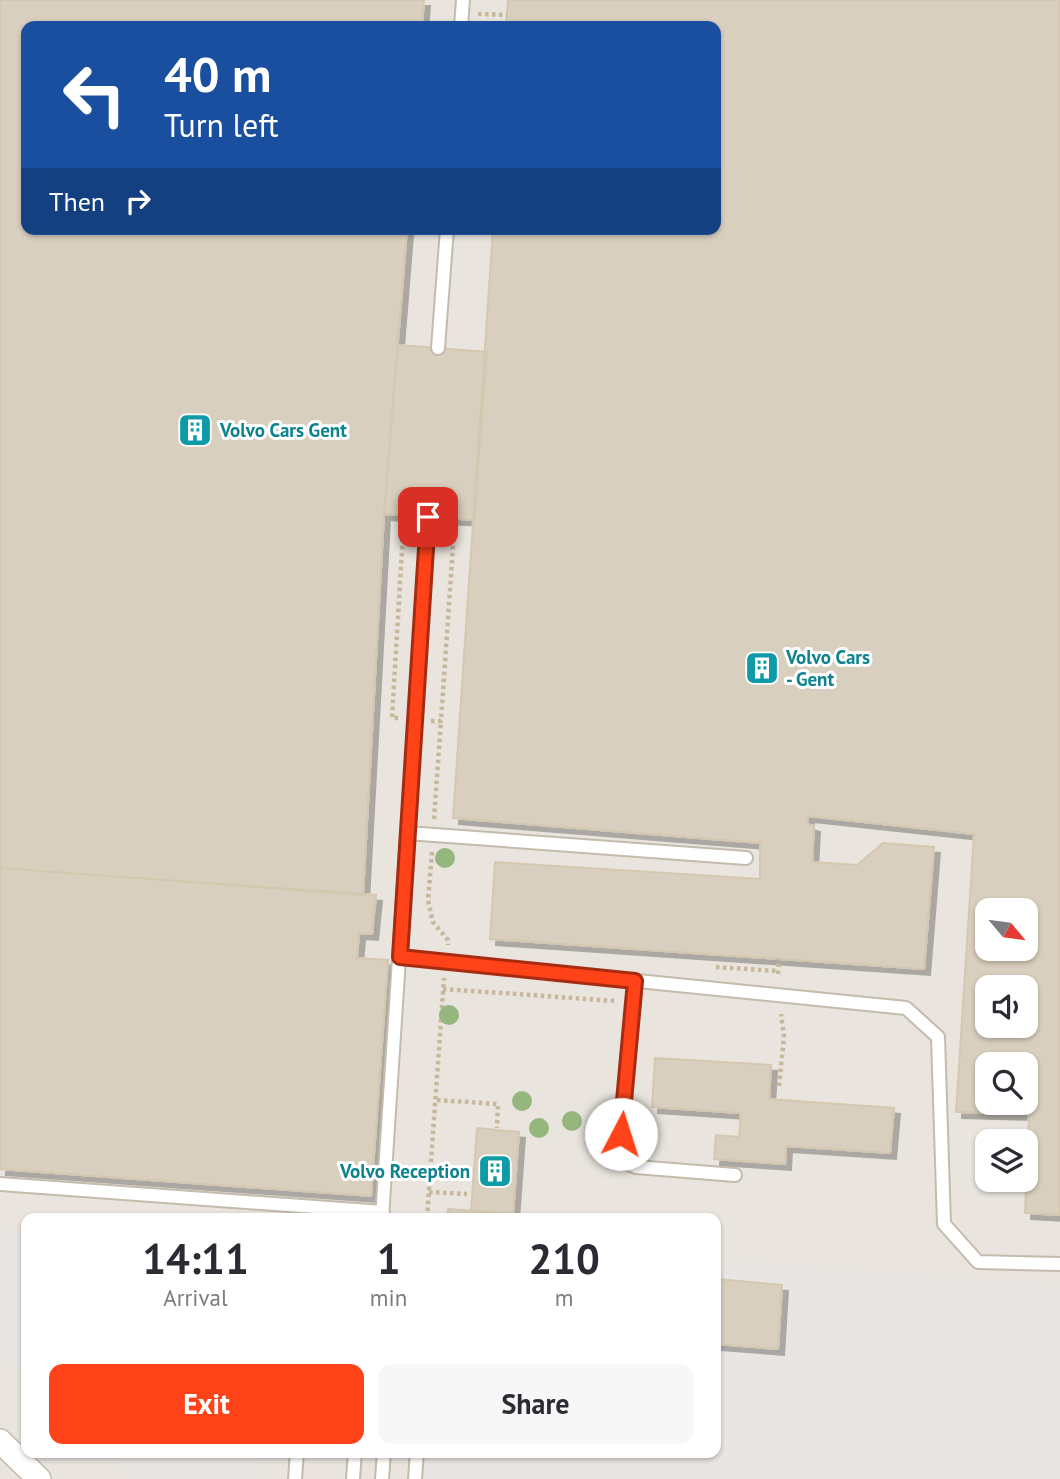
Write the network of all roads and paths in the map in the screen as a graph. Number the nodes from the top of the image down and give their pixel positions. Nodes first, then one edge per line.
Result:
1 (463, 0) edge
2 (461, 21) edge
3 (447, 235) edge
4 (438, 348) dead end
5 (428, 517) dead end
6 (407, 832) junction
7 (746, 858) dead end
8 (400, 957) junction
9 (779, 959) dead end
10 (635, 981) junction
11 (443, 989) dead end
12 (778, 995) junction
13 (633, 1003) junction
14 (768, 1012) dead end
15 (781, 1013) junction
16 (793, 1015) dead end
17 (779, 1086) dead end
18 (437, 1100) dead end
19 (497, 1128) dead end
20 (735, 1175) dead end
21 (0, 1184) edge
22 (429, 1192) dead end
23 (467, 1194) dead end
24 (357, 1213) edge
25 (382, 1213) edge
26 (1060, 1264) edge
27 (0, 1441) edge
28 (297, 1458) edge
29 (355, 1458) edge
30 (384, 1458) edge
31 (417, 1458) edge
32 (39, 1479) edge
33 (295, 1479) edge
34 (353, 1479) edge
35 (382, 1479) edge
36 (415, 1479) edge

1 - 2 lane
3 - 4 lane
5 - 6 lane
6 - 7 lane
6 - 8 lane
8 - 10 lane
8 - 25 lane
9 - 12 path
10 - 12 lane
10 - 13 lane
11 - 13 path
12 - 15 path
12 - 26 lane
13 - 20 lane
14 - 15 path
15 - 16 path
15 - 17 path
18 - 19 path
21 - 24 lane
22 - 23 path
27 - 32 street
28 - 33 lane
29 - 34 lane
30 - 35 lane
31 - 36 lane

